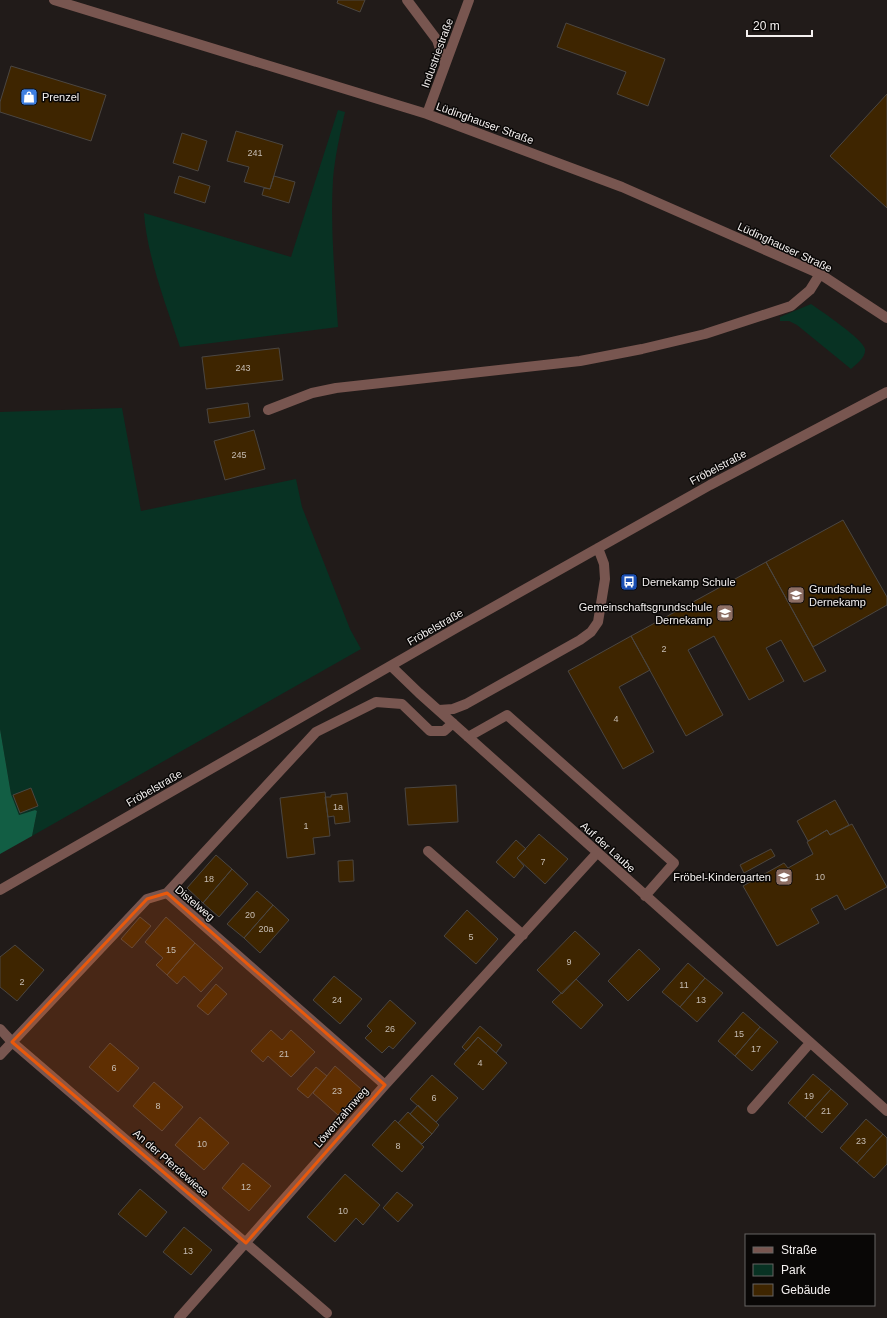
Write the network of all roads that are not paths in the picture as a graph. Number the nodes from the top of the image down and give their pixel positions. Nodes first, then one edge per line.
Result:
1 (54, 0) edge
2 (407, 0) edge
3 (469, 0) edge
4 (445, 64) junction
5 (427, 114) junction
6 (820, 274) junction
7 (887, 318) edge
8 (887, 392) edge
9 (268, 410) dead end
10 (598, 548) junction
11 (391, 666) junction
12 (439, 710) junction
13 (453, 723) junction
14 (468, 737) junction
15 (428, 851) dead end
16 (597, 853) junction
17 (0, 890) edge
18 (168, 893) junction
19 (645, 896) junction
20 (523, 935) junction
21 (0, 1029) edge
22 (12, 1042) junction
23 (810, 1043) junction
24 (0, 1055) edge
25 (385, 1085) junction
26 (752, 1109) dead end
27 (887, 1111) edge
28 (246, 1243) junction
29 (328, 1313) dead end
30 (179, 1318) edge

1 - 5 street, Lüdinghauser Straße
2 - 4 street
3 - 4 street, Industriestraße
4 - 5 street, Industriestraße
5 - 6 street, Lüdinghauser Straße
6 - 7 street, Lüdinghauser Straße
6 - 9 street
8 - 10 street, Fröbelstraße
10 - 11 street, Fröbelstraße
10 - 12 street
11 - 12 street, Auf der Laube
11 - 17 street, Fröbelstraße
12 - 13 street, Auf der Laube
13 - 14 street, Auf der Laube
13 - 18 street
14 - 16 street, Auf der Laube
14 - 19 street
15 - 20 street
16 - 19 street, Auf der Laube
16 - 20 street, Löwenzahnweg
18 - 22 street, Distelweg
18 - 25 street, Distelweg
19 - 23 street, Auf der Laube
20 - 25 street, Löwenzahnweg
21 - 22 street, An der Pferdewiese
22 - 24 street, Distelweg
22 - 28 street, An der Pferdewiese
23 - 26 street
23 - 27 street, Auf der Laube
25 - 28 street, Löwenzahnweg
28 - 29 street, An der Pferdewiese
28 - 30 street, Löwenzahnweg

